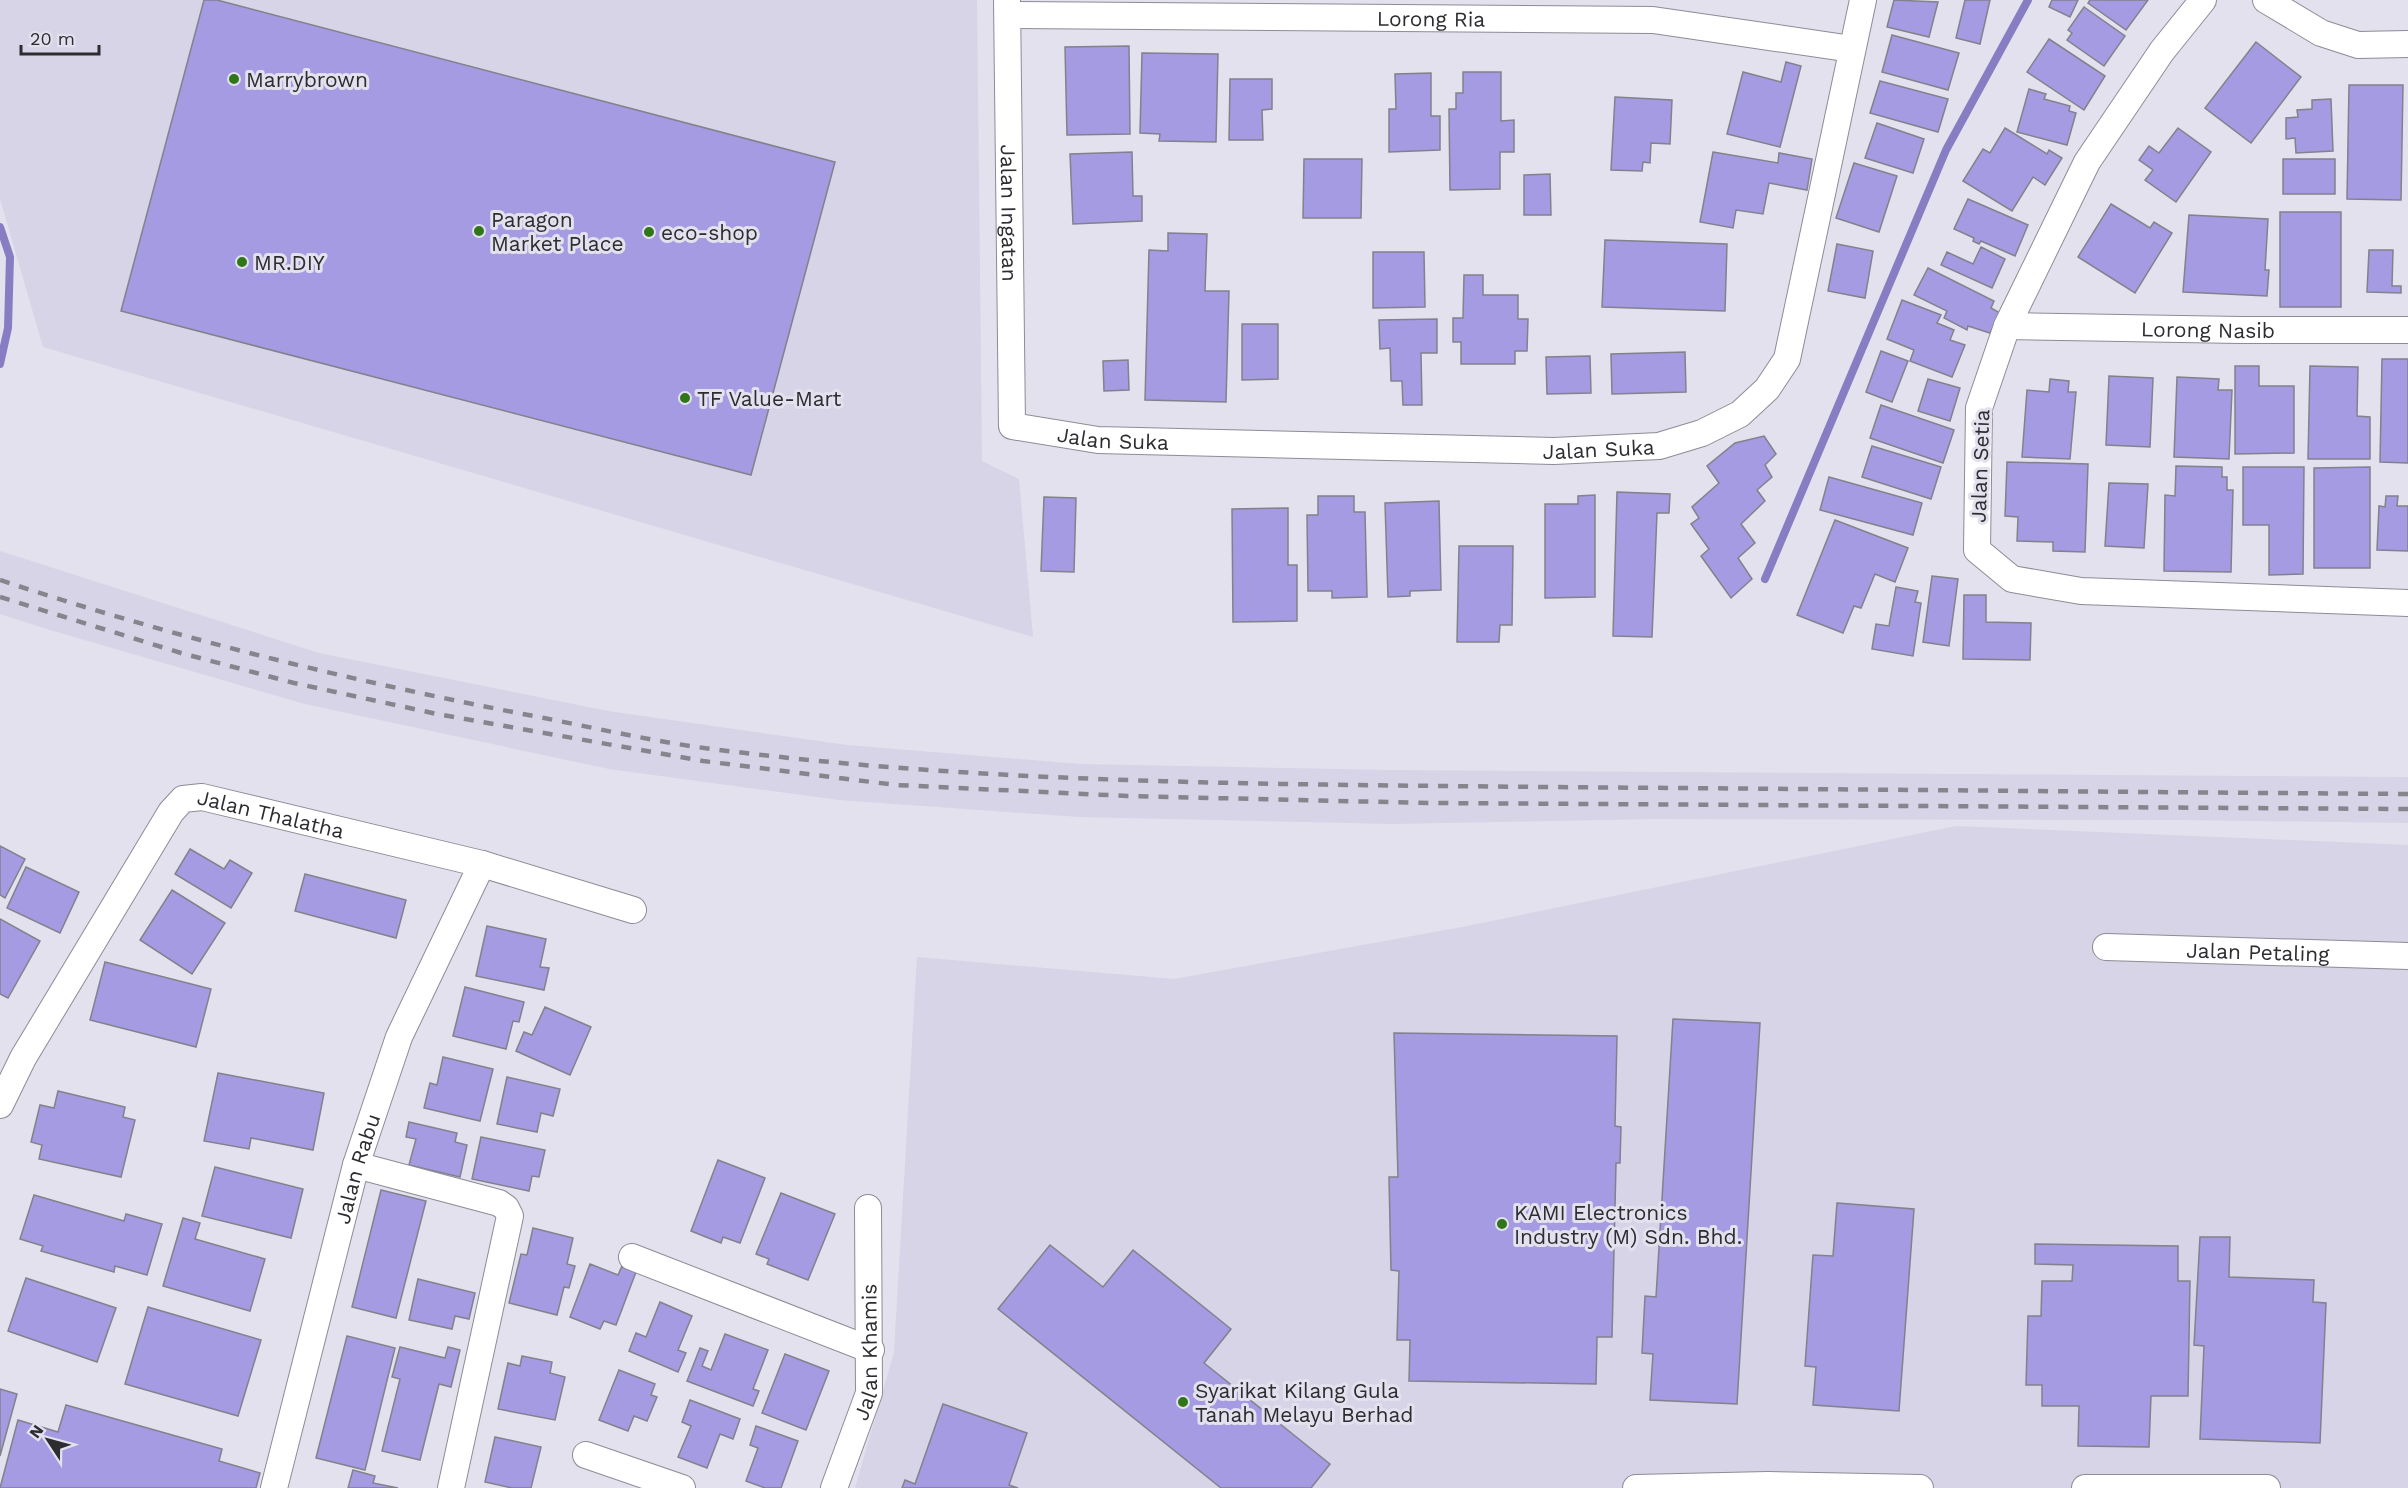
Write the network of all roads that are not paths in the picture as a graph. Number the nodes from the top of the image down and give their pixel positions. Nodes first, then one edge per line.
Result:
1 (1863, 0) edge
2 (2203, 0) edge
3 (2266, 0) edge
4 (1008, 7) edge
5 (2408, 44) edge
6 (1852, 49) junction
7 (2007, 326) junction
8 (2408, 330) edge
9 (1012, 426) joint
10 (2408, 603) edge
11 (482, 864) junction
12 (633, 910) dead end
13 (2106, 947) dead end
14 (2408, 956) edge
15 (0, 1105) edge
16 (356, 1165) junction
17 (868, 1208) dead end
18 (632, 1257) dead end
19 (871, 1350) junction
20 (586, 1455) dead end
21 (274, 1488) edge
22 (451, 1488) edge
23 (682, 1488) edge
24 (834, 1488) edge
25 (1636, 1488) edge
26 (1920, 1488) edge
27 (2085, 1488) edge
28 (2267, 1488) edge

1 - 6 street, Jalan Suka
2 - 7 street, Jalan Setia
3 - 5 street
4 - 6 street, Lorong Ria
4 - 9 street, Jalan Ingatan
6 - 9 street, Jalan Suka
7 - 8 street, Lorong Nasib
7 - 10 street, Jalan Setia
11 - 12 street, Jalan Thalatha
11 - 15 street, Jalan Thalatha
11 - 16 street, Jalan Rabu
13 - 14 street, Jalan Petaling
16 - 21 street, Jalan Rabu
16 - 22 street
17 - 19 street, Jalan Khamis
18 - 19 street
19 - 24 street, Jalan Khamis
20 - 23 street
25 - 26 street
27 - 28 street

